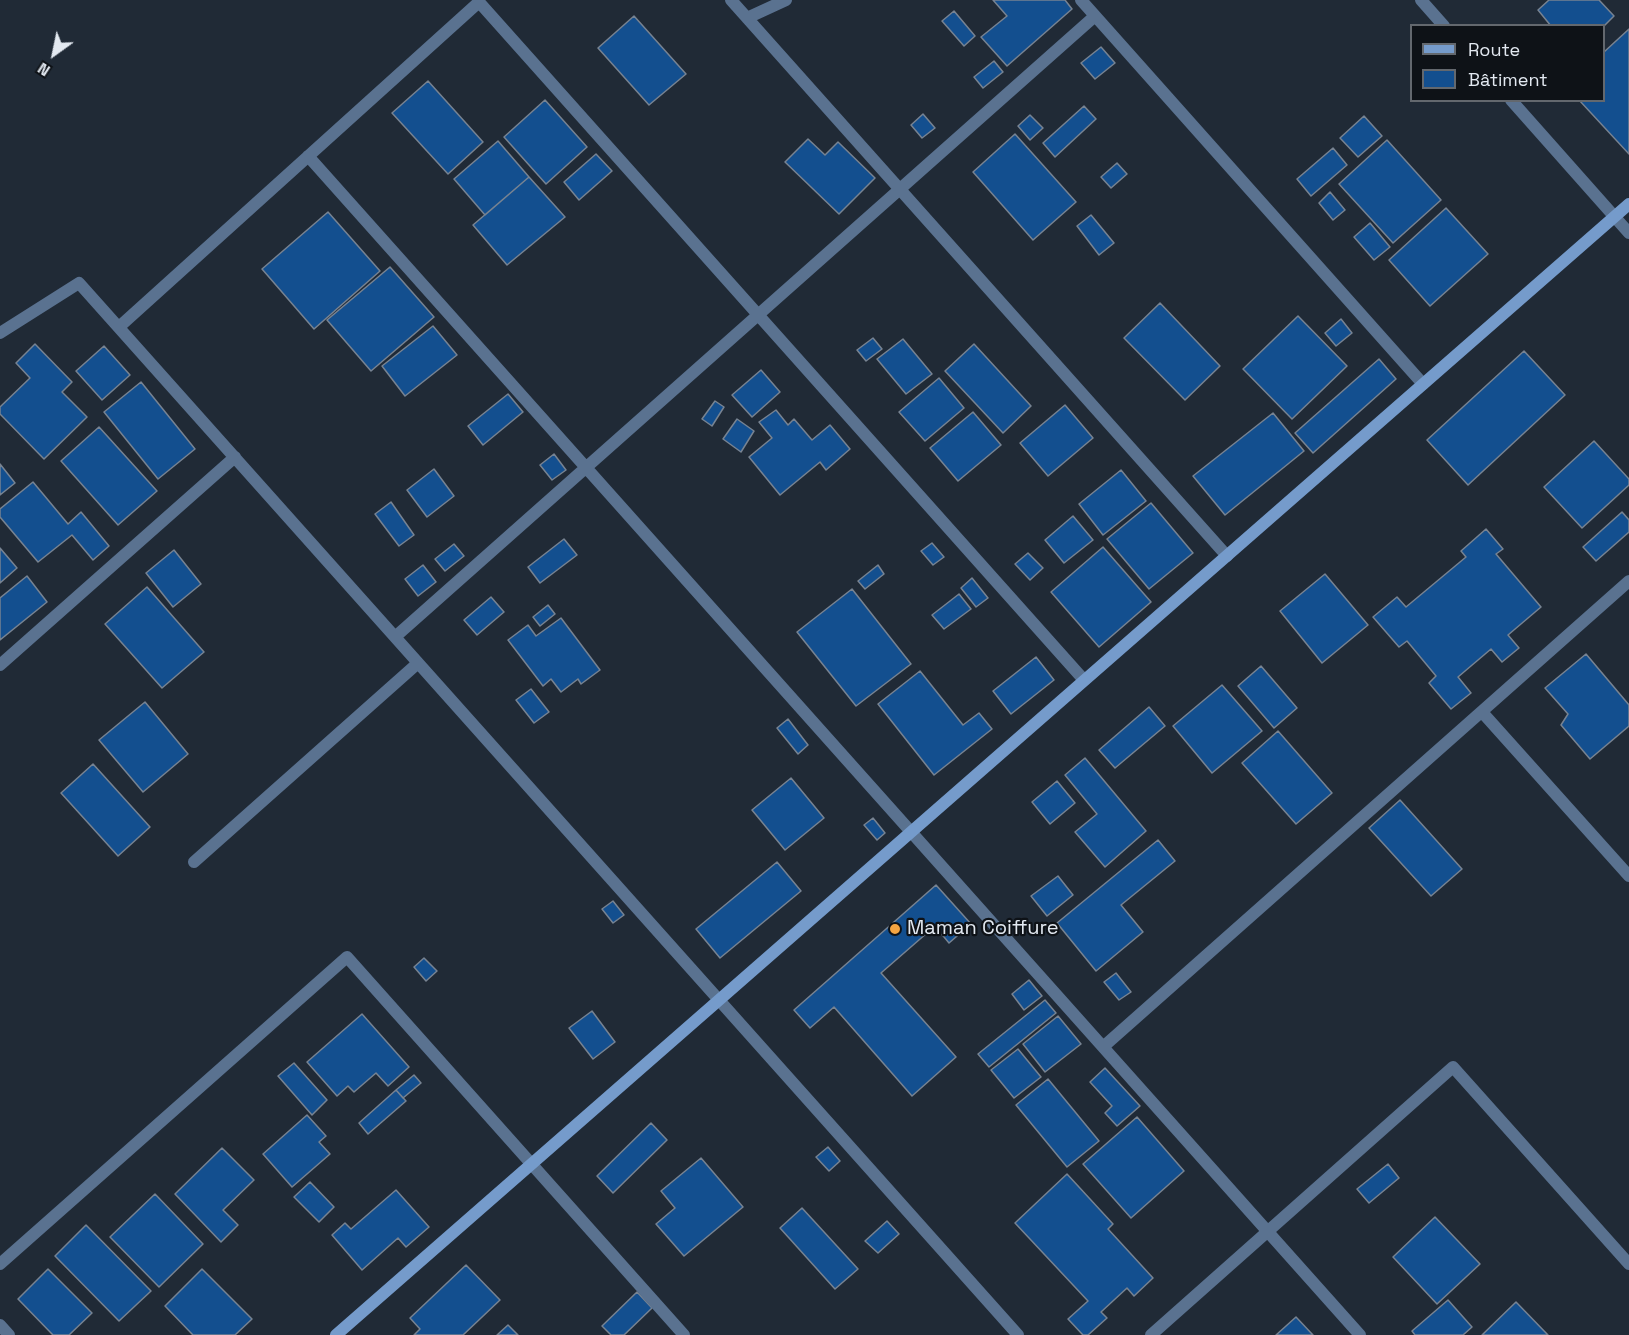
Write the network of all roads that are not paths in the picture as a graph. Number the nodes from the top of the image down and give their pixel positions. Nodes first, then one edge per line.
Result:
1 (731, 0) edge
2 (786, 0) edge
3 (1081, 0) edge
4 (1421, 0) edge
5 (1095, 16) junction
6 (747, 18) junction
7 (1442, 24) edge
8 (1513, 102) edge
9 (308, 156) junction
10 (900, 189) junction
11 (1629, 204) edge
12 (1614, 217) junction
13 (1629, 233) edge
14 (758, 315) junction
15 (119, 327) junction
16 (0, 333) edge
17 (1423, 384) junction
18 (235, 457) junction
19 (586, 467) junction
20 (1227, 556) junction
21 (1629, 581) edge
22 (395, 637) junction
23 (418, 663) junction
24 (0, 665) edge
25 (1084, 680) junction
26 (1482, 712) junction
27 (911, 832) junction
28 (194, 862) dead end
29 (1629, 876) edge
30 (719, 1000) junction
31 (1103, 1047) junction
32 (532, 1164) junction
33 (1268, 1232) junction
34 (0, 1264) edge
35 (1629, 1264) edge
36 (0, 1325) edge
37 (9, 1335) edge
38 (336, 1335) edge
39 (684, 1335) edge
40 (1018, 1335) edge
41 (1151, 1335) edge
42 (1360, 1335) edge

1 - 6 street
2 - 6 street
3 - 5 street
4 - 7 street
5 - 10 street
5 - 17 street
6 - 10 street
8 - 12 street
9 - 14 street
9 - 15 street
9 - 19 street
10 - 14 street
10 - 20 street
11 - 12 street
12 - 13 street
12 - 17 street
14 - 19 street
14 - 25 street
15 - 16 street
15 - 18 street
17 - 20 street
18 - 22 street
18 - 24 street
19 - 22 street
19 - 27 street
20 - 25 street
21 - 26 street
22 - 23 street
23 - 28 street
23 - 30 street
25 - 27 street
26 - 29 street
26 - 31 street
27 - 30 street
27 - 31 street
30 - 32 street
30 - 40 street
31 - 33 street
32 - 34 street
32 - 38 street
32 - 39 street
33 - 35 street
33 - 41 street
33 - 42 street
36 - 37 street

